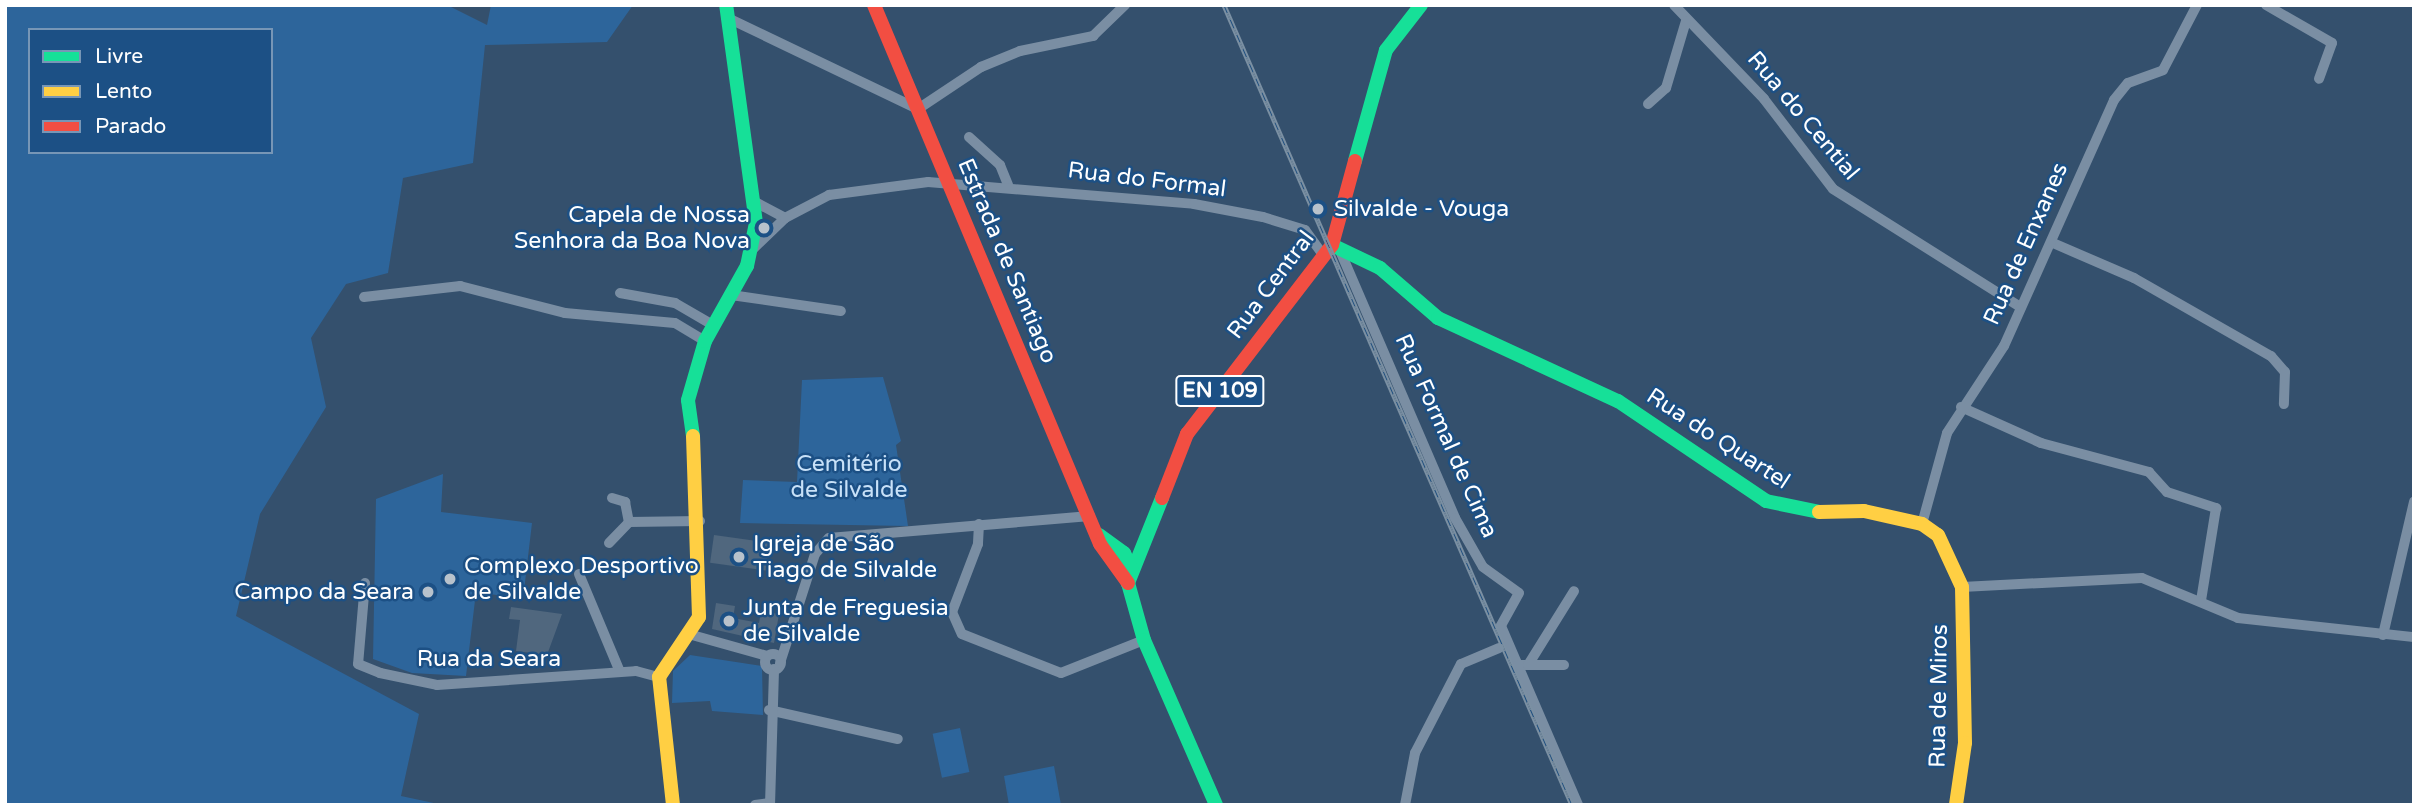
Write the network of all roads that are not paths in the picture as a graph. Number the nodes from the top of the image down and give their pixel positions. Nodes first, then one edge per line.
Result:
1 (874, 5) edge
2 (1125, 5) edge
3 (1420, 5) edge
4 (1674, 5) edge
5 (2197, 5) edge
6 (2266, 5) edge
7 (728, 12) edge
8 (1686, 21) junction
9 (2319, 79) dead end
10 (1648, 104) dead end
11 (918, 109) junction
12 (969, 137) dead end
13 (950, 183) junction
14 (1008, 185) junction
15 (757, 203) junction
16 (785, 218) junction
17 (2053, 243) junction
18 (751, 251) junction
19 (1333, 251) junction
20 (620, 293) dead end
21 (731, 295) junction
22 (364, 297) dead end
23 (2019, 306) junction
24 (841, 312) dead end
25 (713, 325) junction
26 (705, 341) junction
27 (2284, 404) dead end
28 (1961, 407) junction
29 (612, 498) dead end
30 (2414, 502) edge
31 (1090, 516) junction
32 (700, 521) junction
33 (629, 522) junction
34 (979, 524) junction
35 (1922, 524) junction
36 (610, 543) dead end
37 (1128, 559) junction
38 (579, 574) dead end
39 (365, 583) dead end
40 (1962, 587) junction
41 (1574, 591) dead end
42 (2201, 601) junction
43 (692, 635) junction
44 (2384, 635) junction
45 (2414, 637) edge
46 (1144, 640) junction
47 (1499, 648) dead end
48 (774, 661) junction
49 (1523, 665) junction
50 (1564, 665) dead end
51 (620, 672) junction
52 (659, 677) junction
53 (769, 710) junction
54 (898, 739) dead end
55 (770, 804) edge
56 (673, 805) edge
57 (755, 805) edge
58 (1216, 805) edge
59 (1405, 805) edge
60 (1578, 805) edge
61 (1956, 805) edge

1 - 11 main road, Estrada de Santiago
2 - 11 street
3 - 19 main road, Rua Central / EN 109
4 - 8 street, Rua do Cential
5 - 17 street, Rua de Enxanes
6 - 9 street
7 - 11 street
7 - 15 main road
8 - 10 street
8 - 23 street, Rua do Cential
11 - 13 main road, Estrada de Santiago
12 - 14 street
13 - 14 street, Rua do Formal
13 - 16 street, Rua do Formal
13 - 31 main road, Estrada de Santiago
14 - 19 street, Rua do Formal
15 - 16 street
15 - 18 main road
16 - 18 street
17 - 23 street, Rua de Enxanes
17 - 27 street
18 - 21 main road
19 - 35 main road, Rua do Quartel
19 - 37 main road, Rua Central / EN 109
19 - 49 street, Rua Formal de Cima
20 - 25 street
21 - 24 street
21 - 25 main road
22 - 26 street
23 - 28 street, Rua de Enxanes
25 - 26 main road
26 - 32 main road
28 - 35 street, Rua de Enxanes
28 - 42 street
29 - 33 street
30 - 44 street
31 - 34 street
31 - 37 main road, Estrada de Santiago
32 - 33 street
32 - 43 main road
33 - 36 street
34 - 46 street
34 - 48 street
35 - 40 main road
37 - 46 main road, Estrada de Santiago
38 - 51 street
39 - 51 street, Rua da Seara
40 - 42 street
40 - 61 main road, Rua de Miros
41 - 49 street
42 - 44 street
43 - 48 street
43 - 52 main road
44 - 45 street
46 - 58 main road, Estrada de Santiago
47 - 59 street
48 - 53 street
49 - 50 street
49 - 60 street
51 - 52 street, Rua da Seara
52 - 56 main road
53 - 54 street
53 - 55 street
55 - 57 street

